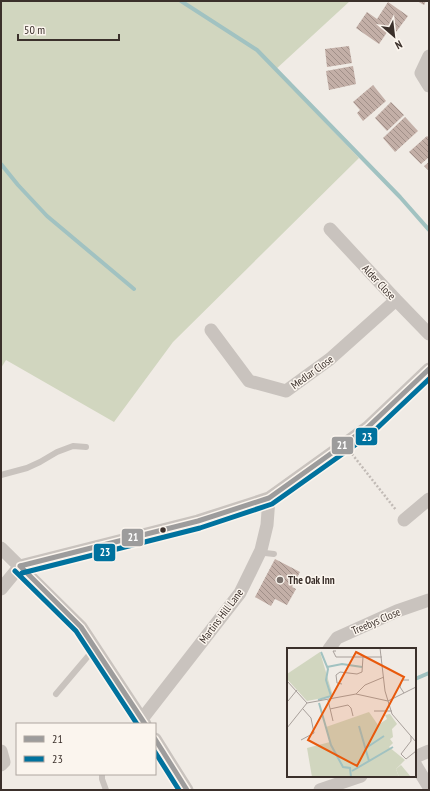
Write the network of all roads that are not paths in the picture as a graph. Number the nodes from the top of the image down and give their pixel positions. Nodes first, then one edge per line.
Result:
1 (429, 56) edge
2 (429, 86) edge
3 (330, 229) dead end
4 (396, 300) junction
5 (211, 330) dead end
6 (429, 334) edge
7 (429, 369) edge
8 (86, 447) dead end
9 (1, 475) edge
10 (269, 498) junction
11 (429, 499) edge
12 (404, 520) road end
13 (1, 548) edge
14 (261, 550) junction
15 (274, 554) dead end
16 (20, 566) junction
17 (1, 589) edge
18 (429, 600) edge
19 (95, 648) junction
20 (330, 648) edge
21 (56, 694) dead end
22 (144, 721) edge
23 (156, 743) edge
24 (1, 751) edge
25 (429, 751) edge
26 (416, 757) edge
27 (1, 765) edge
28 (416, 766) edge
29 (102, 775) edge
30 (356, 777) edge
31 (429, 787) edge
32 (106, 790) edge
33 (187, 790) edge
34 (320, 790) edge

1 - 2 street
3 - 4 street, Alder Close
4 - 5 street, Medlar Close
4 - 6 street, Alder Close
7 - 10 street
8 - 9 lane
10 - 14 street, Martins Hill Lane
10 - 16 street
11 - 12 street
13 - 16 street
14 - 15 lane
14 - 22 street, Martins Hill Lane
16 - 17 street
16 - 19 street
18 - 20 street, Treebys Close
19 - 21 lane
19 - 22 street
23 - 33 street
24 - 27 street
25 - 26 street
28 - 31 street
29 - 32 lane
30 - 34 street

